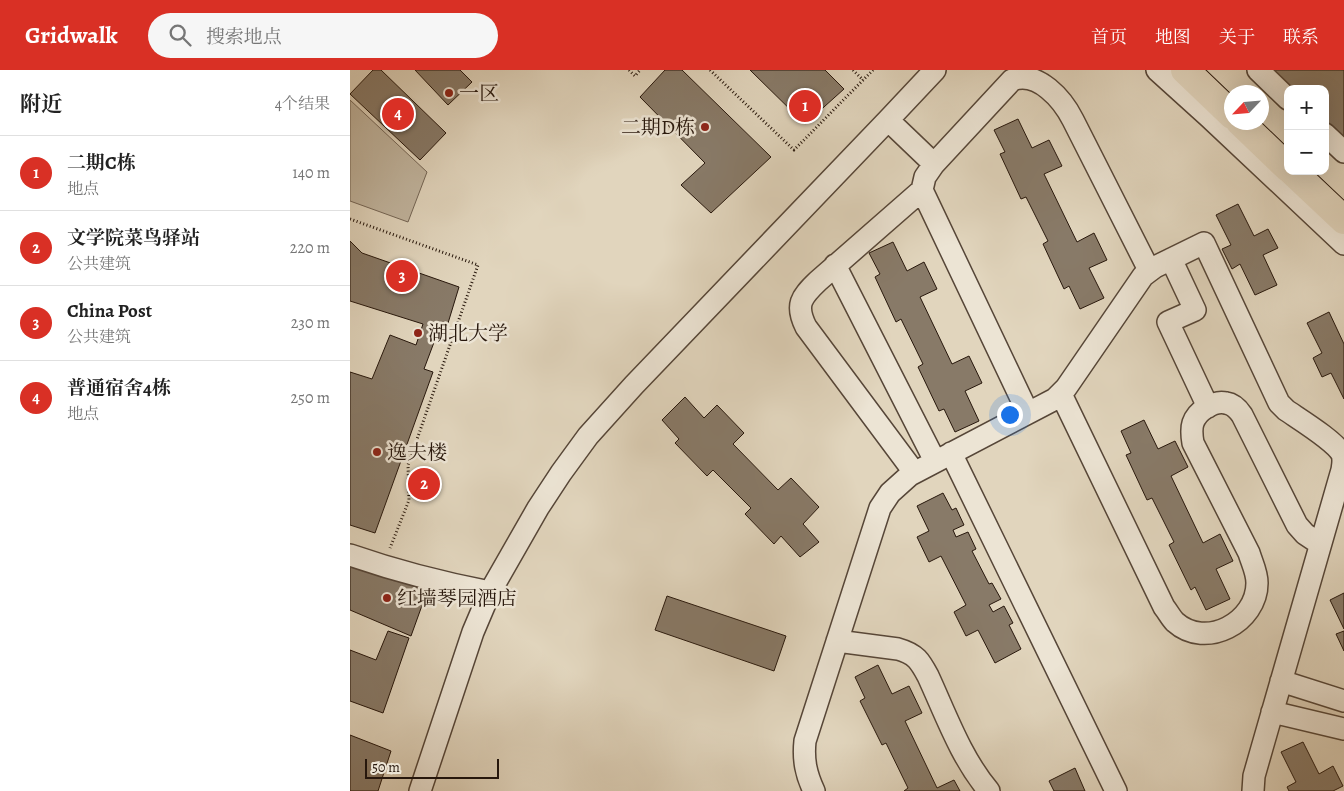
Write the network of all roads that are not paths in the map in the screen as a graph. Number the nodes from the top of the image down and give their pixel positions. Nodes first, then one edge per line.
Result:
1 (935, 70) edge
2 (1157, 70) edge
3 (1184, 70) edge
4 (1207, 70) edge
5 (1258, 70) edge
6 (1224, 86) edge
7 (1284, 95) edge
8 (1224, 108) edge
9 (888, 120) junction
10 (1269, 128) edge
11 (1248, 130) edge
12 (1284, 142) edge
13 (934, 164) junction
14 (1284, 164) edge
15 (1296, 175) edge
16 (1319, 175) edge
17 (922, 190) junction
18 (1344, 199) edge
19 (1344, 220) edge
20 (1344, 244) edge
21 (1171, 258) junction
22 (835, 265) junction
23 (1148, 270) junction
24 (1062, 394) junction
25 (1208, 407) junction
26 (1028, 413) junction
27 (943, 457) junction
28 (914, 472) junction
29 (1320, 544) junction
30 (350, 554) edge
31 (490, 592) junction
32 (837, 641) junction
33 (1281, 681) junction
34 (1344, 701) edge
35 (1272, 712) junction
36 (1344, 729) edge
37 (420, 791) edge
38 (814, 791) edge
39 (989, 791) edge
40 (1116, 791) edge
41 (1253, 791) edge

1 - 9 street
2 - 20 street
3 - 8 main road
4 - 6 main road
5 - 7 street
9 - 13 street
9 - 31 street
10 - 12 main road
11 - 14 main road
13 - 17 street
13 - 23 street
15 - 19 main road
16 - 18 main road
17 - 22 street
17 - 26 street
21 - 23 street
21 - 25 street
21 - 29 street
22 - 27 street
22 - 28 street
23 - 24 street
24 - 25 street
24 - 26 street
25 - 29 street
26 - 27 street
27 - 28 street
27 - 40 street
28 - 32 street
29 - 33 street
30 - 31 street
31 - 37 street
32 - 38 street
32 - 39 street
33 - 34 street
33 - 35 street
35 - 36 street
35 - 41 street

